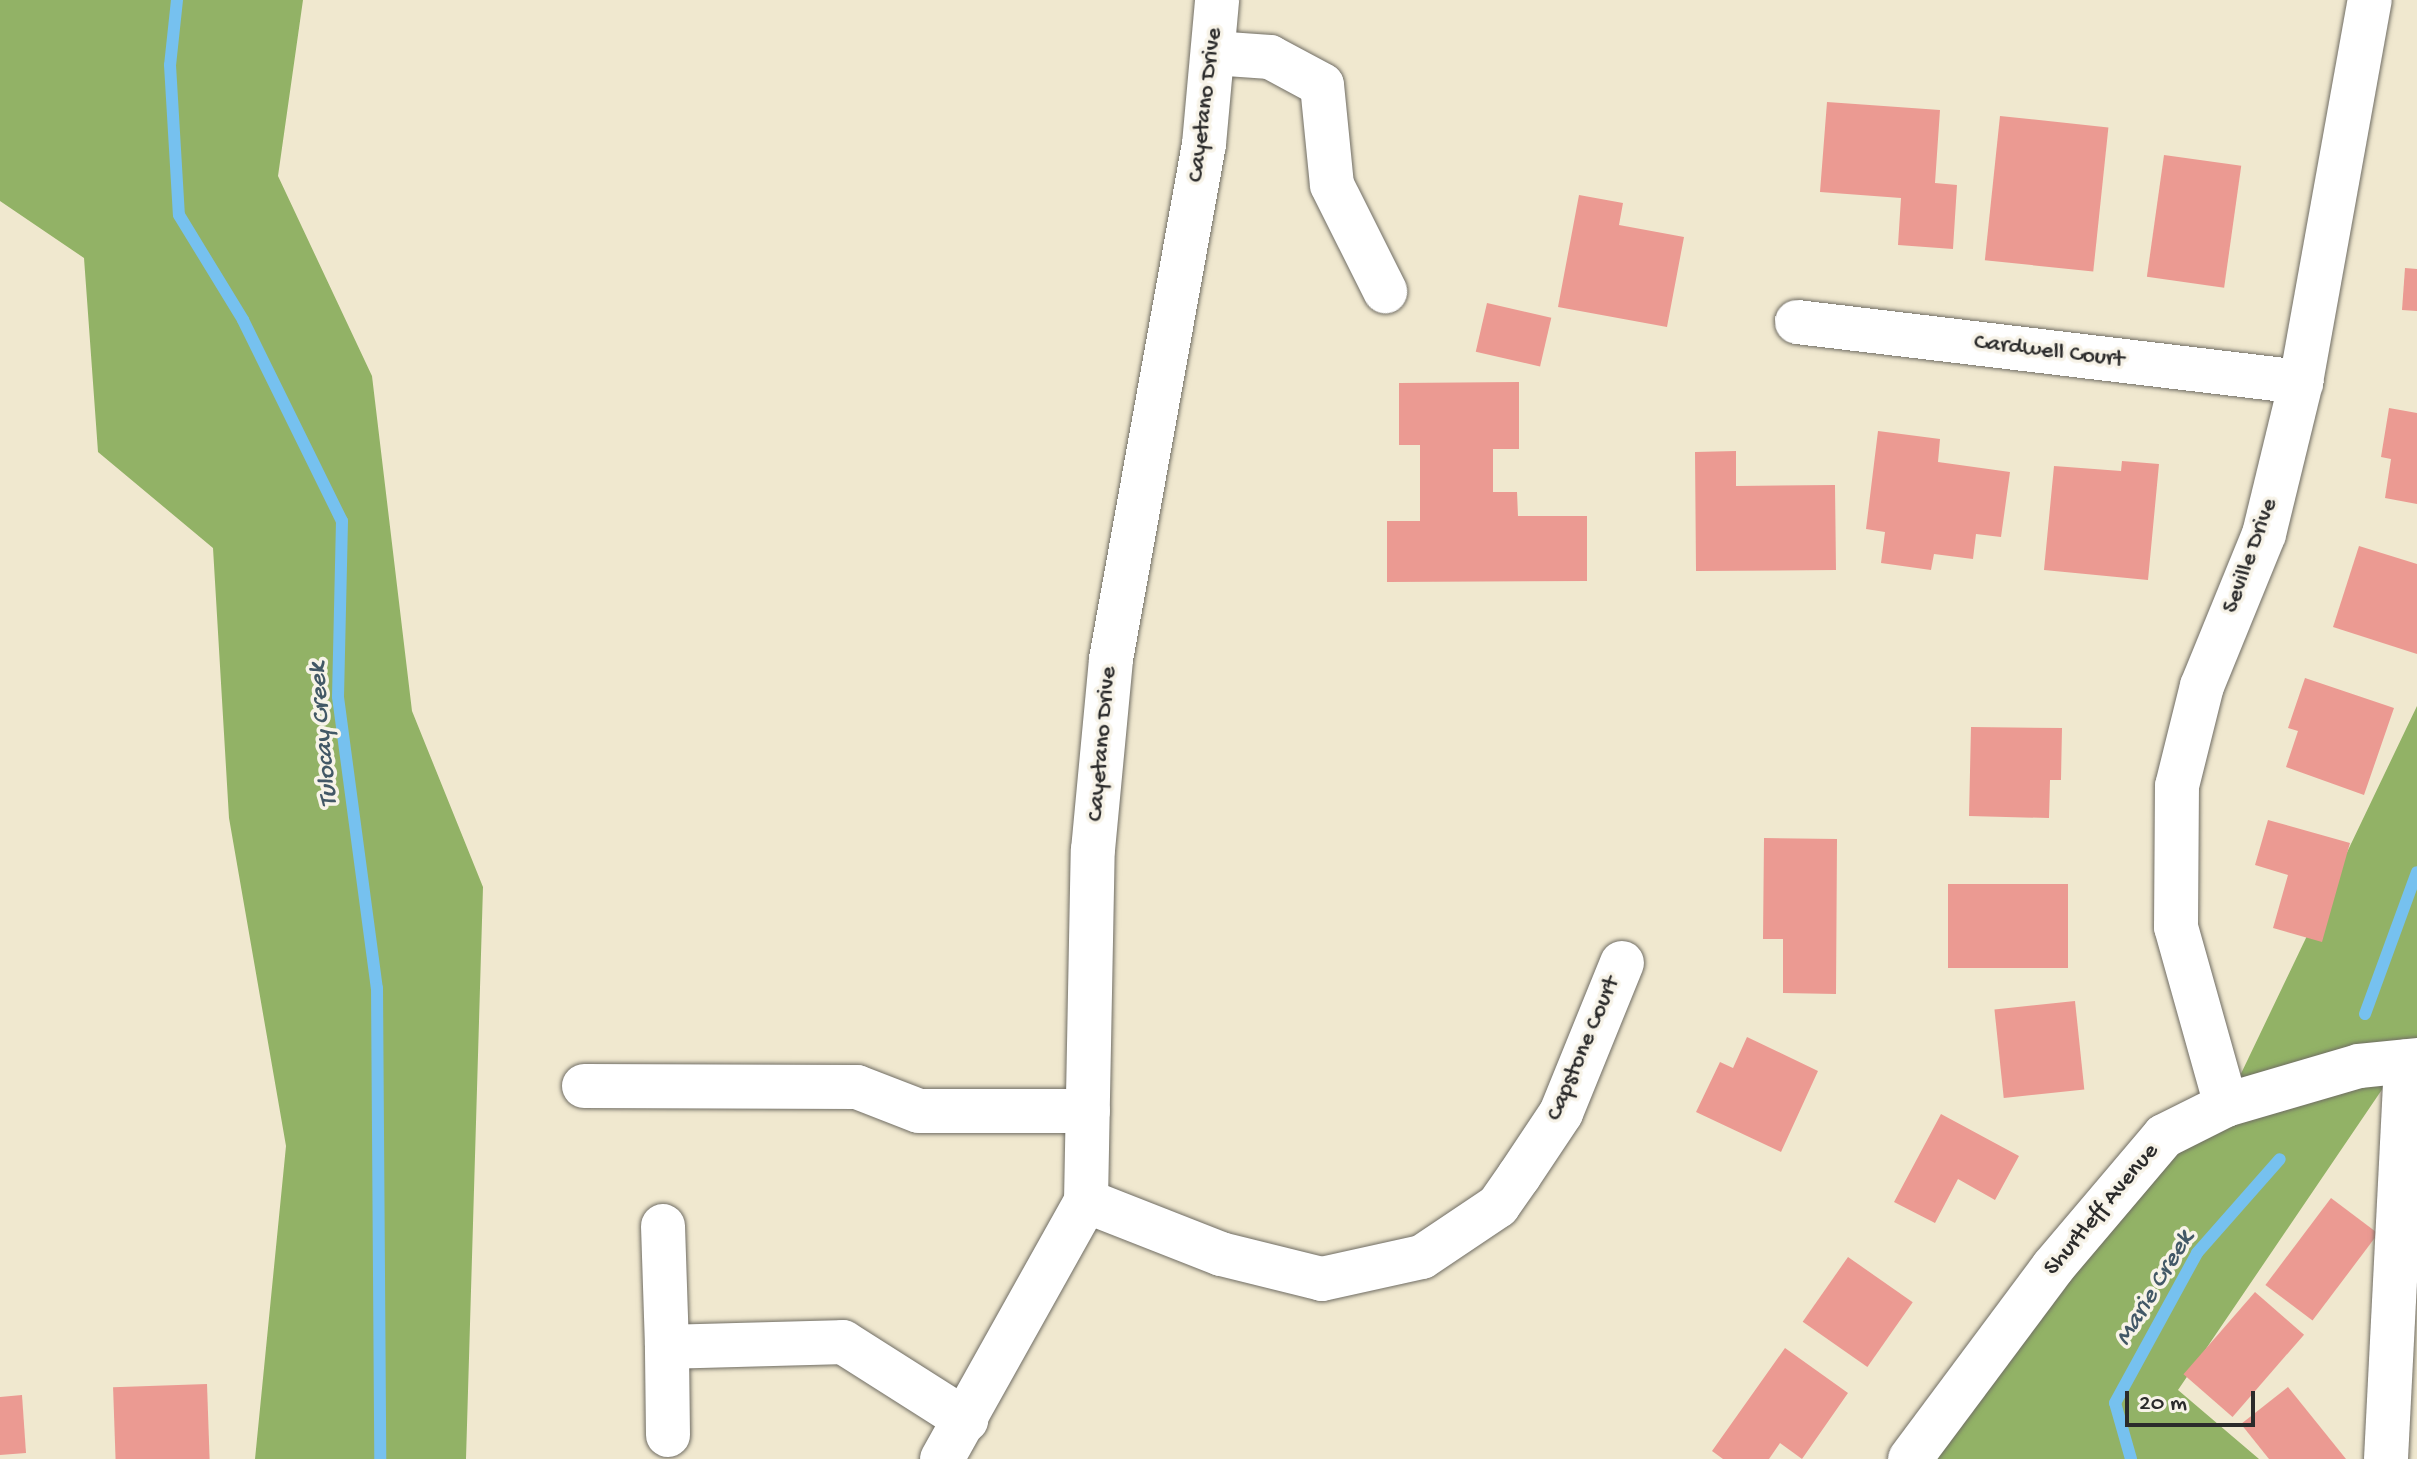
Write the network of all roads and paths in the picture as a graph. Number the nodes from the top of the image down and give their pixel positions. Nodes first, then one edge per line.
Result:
1 (1217, 0) edge
2 (2370, 0) edge
3 (1213, 53) junction
4 (1385, 291) dead end
5 (1797, 322) dead end
6 (2301, 382) junction
7 (1622, 963) dead end
8 (2411, 1061) edge
9 (584, 1086) dead end
10 (2226, 1105) junction
11 (1088, 1111) junction
12 (1086, 1201) junction
13 (663, 1226) dead end
14 (667, 1347) junction
15 (966, 1420) junction
16 (668, 1435) dead end
17 (942, 1459) edge
18 (1910, 1459) edge
19 (2386, 1459) edge

1 - 3 street, Cayetano Drive
2 - 6 street, Seville Drive
3 - 4 street
3 - 11 street, Cayetano Drive
5 - 6 street, Cardwell Court
6 - 10 street, Seville Drive
7 - 12 street, Capstone Court
8 - 10 street, Shurtleff Avenue
8 - 19 street
9 - 11 street
10 - 18 street, Shurtleff Avenue
11 - 12 street, Cayetano Drive
12 - 15 street, Cayetano Drive
13 - 14 street
14 - 15 street
14 - 16 street
15 - 17 street, Cayetano Drive

